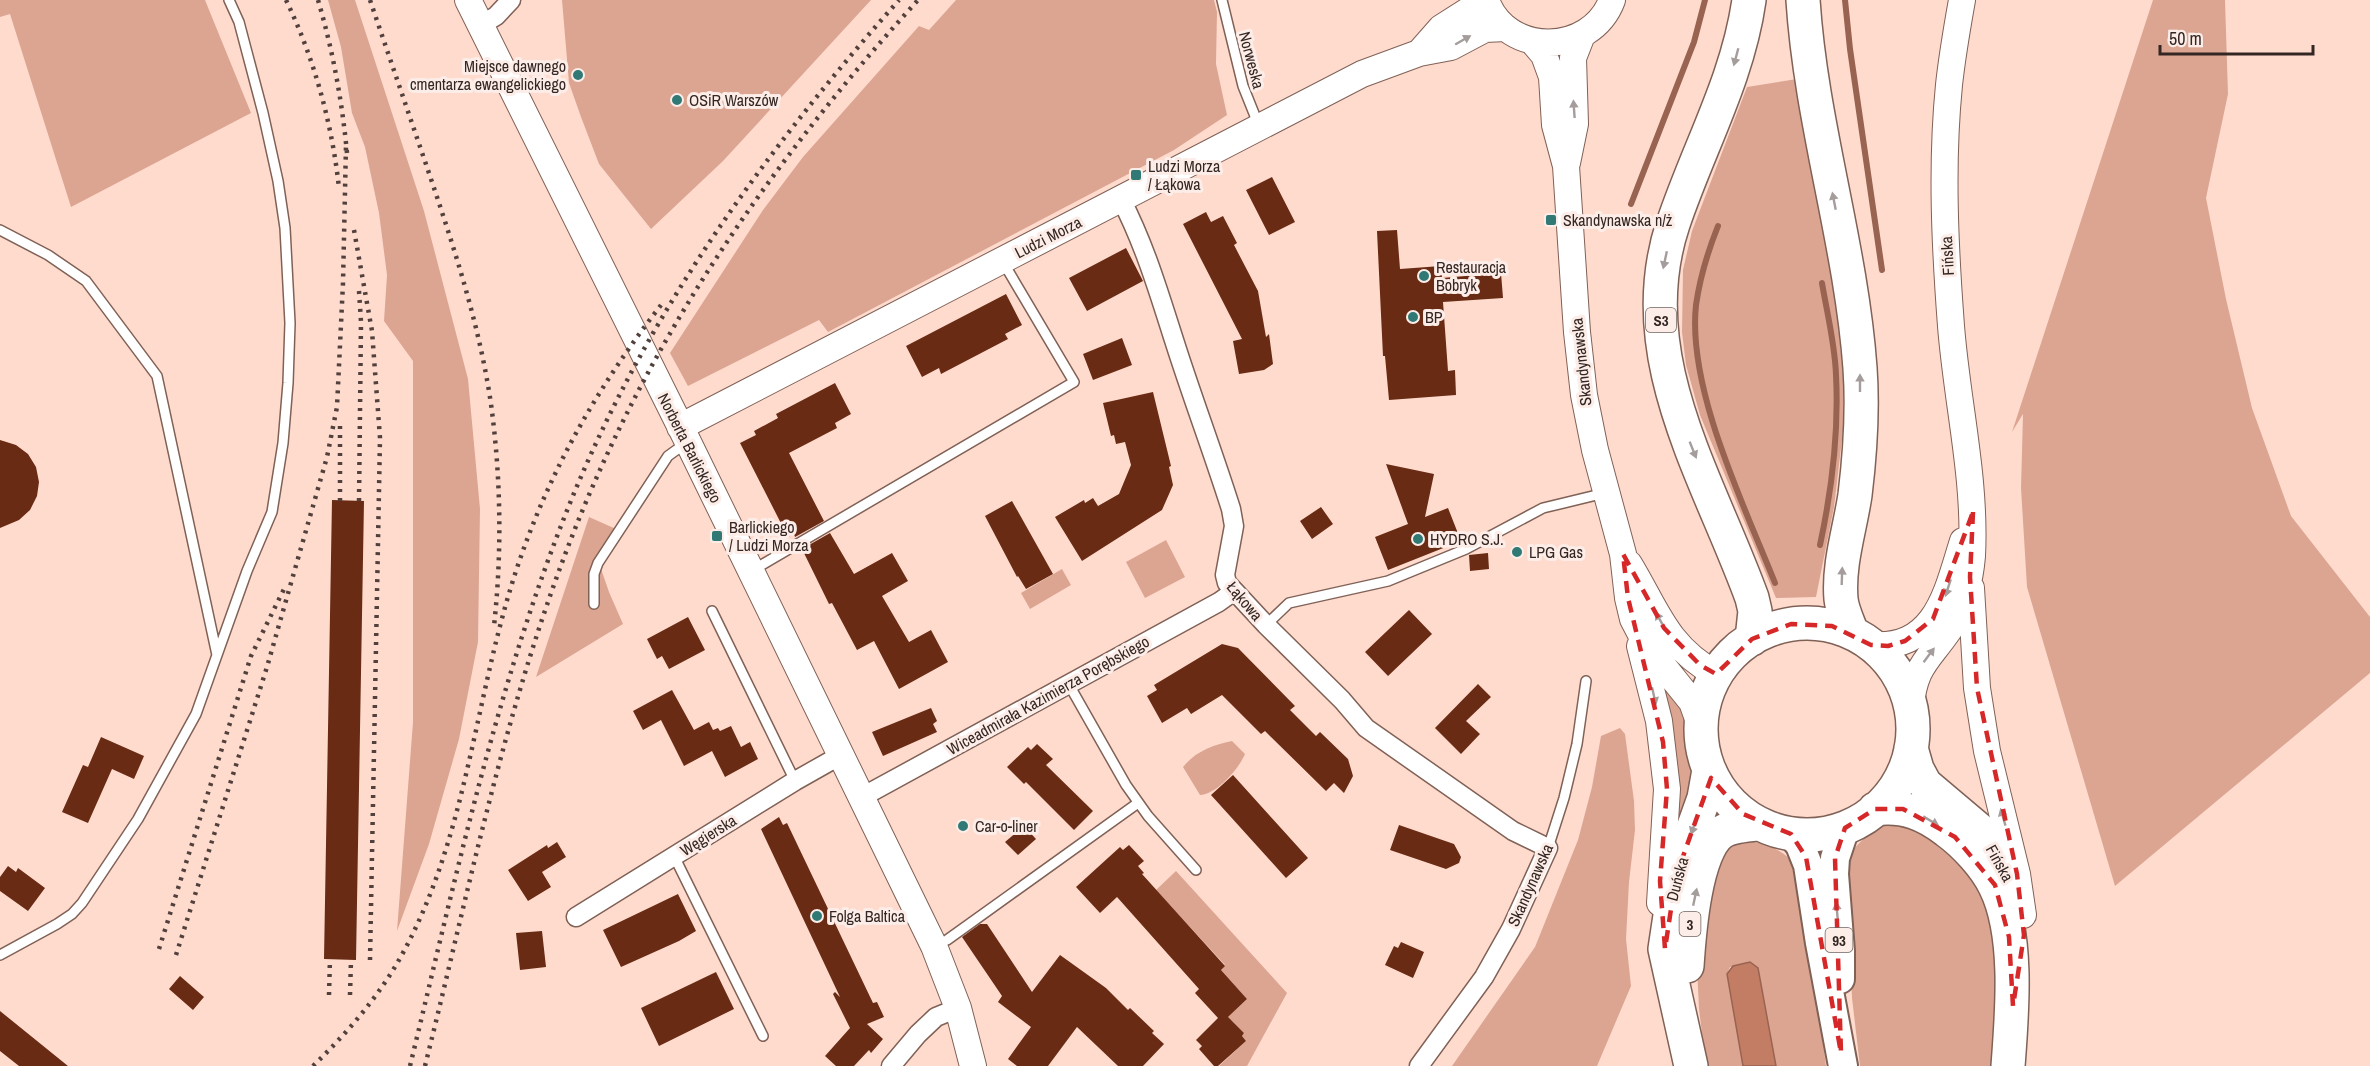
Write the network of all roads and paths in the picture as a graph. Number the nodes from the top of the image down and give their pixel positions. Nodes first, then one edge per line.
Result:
1 (229, 0) edge
2 (468, 0) edge
3 (511, 0) edge
4 (1222, 0) edge
5 (1479, 0) edge
6 (1486, 0) edge
7 (1612, 0) edge
8 (1749, 0) edge
9 (1803, 0) edge
10 (1962, 0) edge
11 (480, 26) junction
12 (1506, 28) junction
13 (1582, 35) junction
14 (1533, 42) junction
15 (1419, 53) junction
16 (1258, 126) junction
17 (1566, 166) junction
18 (1121, 199) junction
19 (0, 230) edge
20 (1002, 260) junction
21 (684, 434) junction
22 (1605, 493) junction
23 (1973, 512) junction
24 (1623, 554) junction
25 (751, 571) junction
26 (1970, 577) junction
27 (1233, 592) junction
28 (594, 604) dead end
29 (712, 611) dead end
30 (1633, 619) junction
31 (1266, 626) junction
32 (1752, 639) junction
33 (1861, 639) junction
34 (217, 656) junction
35 (1716, 674) junction
36 (1586, 681) dead end
37 (1068, 683) junction
38 (1910, 709) junction
39 (1701, 727) junction
40 (1911, 748) junction
41 (842, 756) junction
42 (1709, 770) junction
43 (795, 781) junction
44 (862, 797) junction
45 (1138, 802) junction
46 (1875, 810) junction
47 (1759, 824) junction
48 (1845, 828) junction
49 (1791, 834) junction
50 (1548, 848) junction
51 (674, 856) junction
52 (1196, 870) dead end
53 (2023, 915) junction
54 (576, 917) dead end
55 (934, 946) junction
56 (1665, 949) junction
57 (0, 955) edge
58 (2013, 1006) junction
59 (958, 1008) junction
60 (763, 1036) dead end
61 (1842, 1060) edge
62 (1690, 1063) edge
63 (891, 1066) edge
64 (973, 1066) edge
65 (1419, 1066) edge
66 (2008, 1066) edge

1 - 34 lane
2 - 11 street, Norberta Barlickiego
3 - 11 street
4 - 16 lane, Norweska
5 - 15 street, Ludzi Morza
6 - 12 street
7 - 13 street
8 -> 32 highway, S3
33 -> 9 highway
10 - 23 street, Fińska
11 - 21 street, Norberta Barlickiego
12 - 14 street
15 -> 12 street, Ludzi Morza
13 - 14 street
17 -> 13 street, Skandynawska
14 - 17 street, Skandynawska
15 - 16 street, Ludzi Morza
16 - 18 street, Ludzi Morza
17 - 22 street, Skandynawska
18 - 20 street, Ludzi Morza
18 - 27 street, Łąkowa
19 - 34 lane
20 - 21 street, Ludzi Morza
20 - 25 lane
21 - 25 street, Norberta Barlickiego
21 - 28 lane
22 - 24 street, Skandynawska
22 - 31 lane
23 - 26 street, Fińska
23 -> 33 street, Fińska
24 - 30 street, Skandynawska
35 -> 24 street, Skandynawska
25 - 41 street, Norberta Barlickiego
38 -> 26 street, Fińska
53 -> 26 street
27 - 31 street, Łąkowa
27 - 37 street, Wiceadmirała Kazimierza Porębskiego
29 - 43 lane
30 - 39 street, Skandynawska
30 -> 56 street
31 - 50 street, Łąkowa
32 - 33 highway, 3
32 - 35 highway, 3
33 - 38 highway, 3
34 - 57 lane
35 - 39 highway, 3
36 - 50 lane, Skandynawska
37 - 44 street, Wiceadmirała Kazimierza Porębskiego
37 - 45 lane
38 - 40 highway, 3
39 - 42 highway, 3
40 - 46 highway, 3
40 - 53 highway, Fińska
41 - 43 street, Węgierska
41 - 44 street, Norberta Barlickiego
42 - 47 highway, 3
42 -> 56 highway, Duńska / 3
43 - 51 street, Węgierska
44 - 55 street, Norberta Barlickiego
45 - 52 lane
45 - 55 lane
46 - 48 highway, 3
46 -> 58 highway, Fińska
47 - 49 highway, 3
62 -> 47 highway, Duńska / 3
48 - 49 highway, 3
61 -> 48 main road, 93
49 - 61 main road, 93
50 - 65 street, Skandynawska
51 - 54 street, Węgierska
51 - 60 lane
53 - 58 highway, Fińska
55 - 59 street, Norberta Barlickiego
56 - 62 highway, Duńska / 3
58 - 66 highway, Fińska
59 - 63 street
59 - 64 street, Norberta Barlickiego

